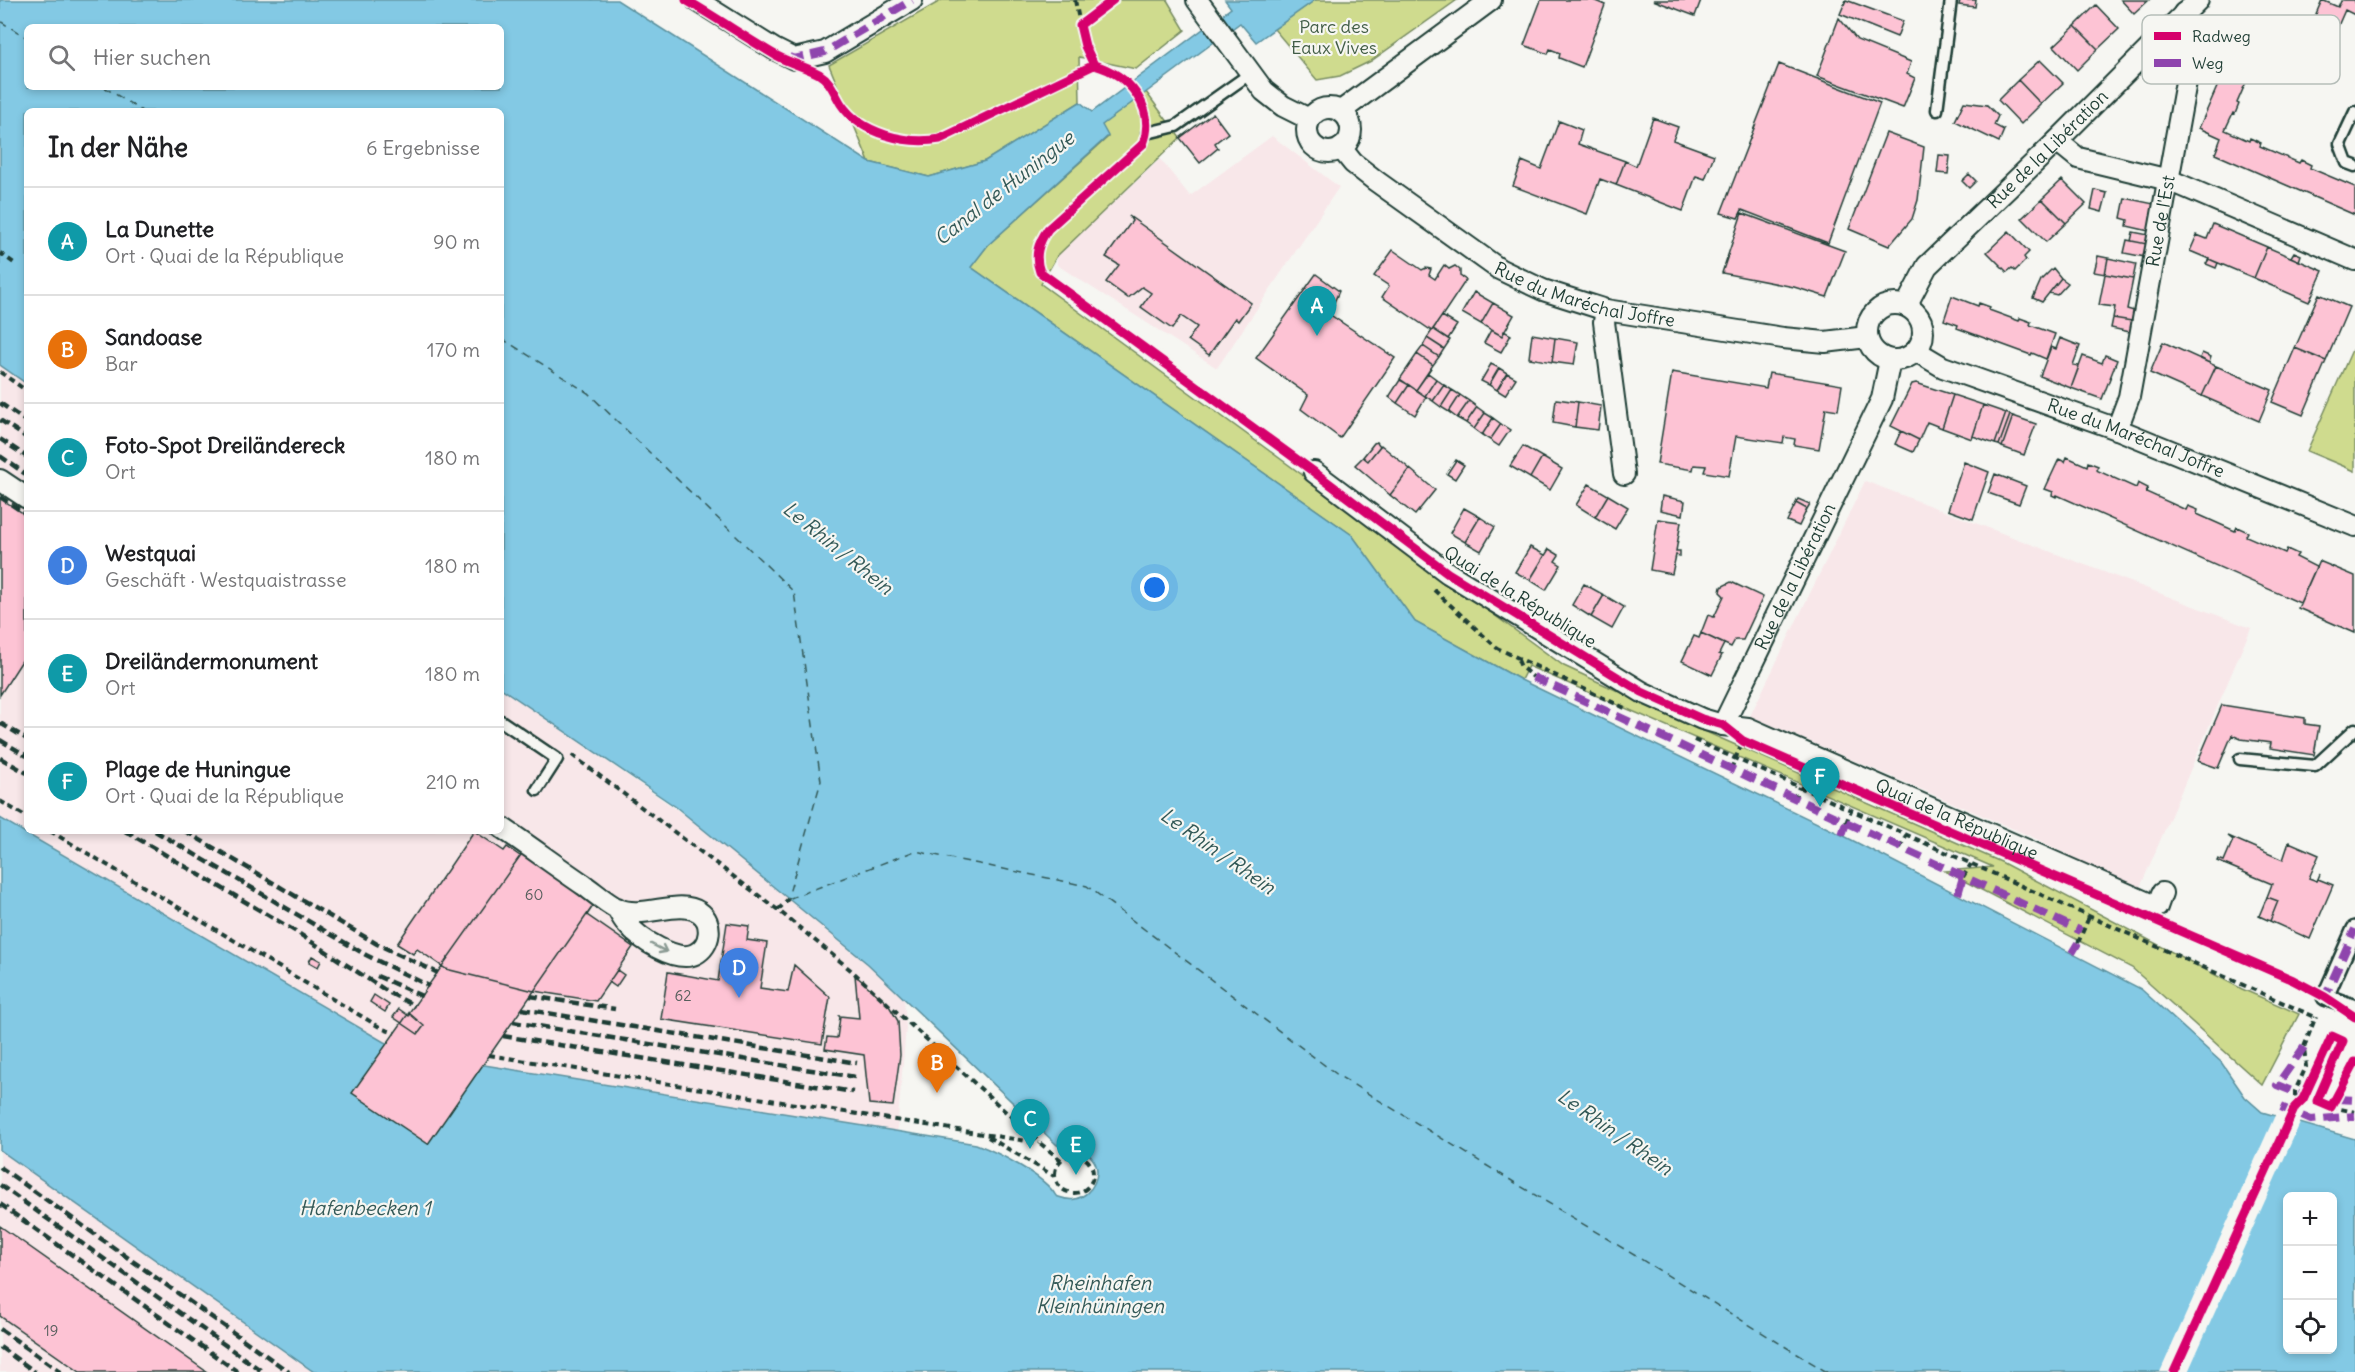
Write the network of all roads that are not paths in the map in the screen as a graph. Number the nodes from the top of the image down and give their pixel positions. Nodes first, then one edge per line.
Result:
1 (696, 0) edge
2 (912, 0) edge
3 (1197, 0) edge
4 (1491, 0) edge
5 (1951, 0) edge
6 (2142, 55) edge
7 (1245, 66) junction
8 (2186, 84) edge
9 (1937, 110) dead end
10 (1341, 111) junction
11 (2355, 112) edge
12 (1309, 118) junction
13 (1147, 133) dead end
14 (2057, 141) junction
15 (1341, 148) junction
16 (2355, 166) edge
17 (2169, 180) junction
18 (2355, 260) edge
19 (1906, 306) junction
20 (1606, 310) junction
21 (1868, 337) junction
22 (1916, 351) junction
23 (1890, 360) junction
24 (2117, 429) junction
25 (1314, 472) dead end
26 (1624, 474) dead end
27 (0, 480) edge
28 (24, 496) edge
29 (2355, 526) edge
30 (504, 723) edge
31 (1723, 725) junction
32 (2355, 729) edge
33 (2240, 759) dead end
34 (537, 789) dead end
35 (504, 829) edge
36 (2162, 893) dead end
37 (617, 909) dead end
38 (2355, 928) edge
39 (2355, 1008) edge

1 - 2 street
3 - 7 street
4 - 10 street
5 - 9 lane
6 - 14 street, Rue de la Libération
7 - 12 street
7 - 13 lane
8 - 17 street, Rue de l'Est
10 - 12 street
10 - 15 street
11 - 16 lane
12 - 15 street
14 - 17 street
14 - 19 street, Rue de la Libération
15 - 20 street, Rue du Maréchal Joffre
17 - 18 street
17 - 24 street, Rue de l'Est
19 - 21 street
19 - 22 street
20 - 21 street, Rue du Maréchal Joffre
20 - 26 street
21 - 23 street
22 - 23 street
22 - 24 street, Rue du Maréchal Joffre
23 - 31 street, Rue de la Libération
24 - 29 street, Rue du Maréchal Joffre
25 - 31 street, Quai de la République
27 - 28 street
30 - 34 lane
31 - 36 street, Quai de la République
32 - 33 lane
35 - 37 street
38 - 39 street

